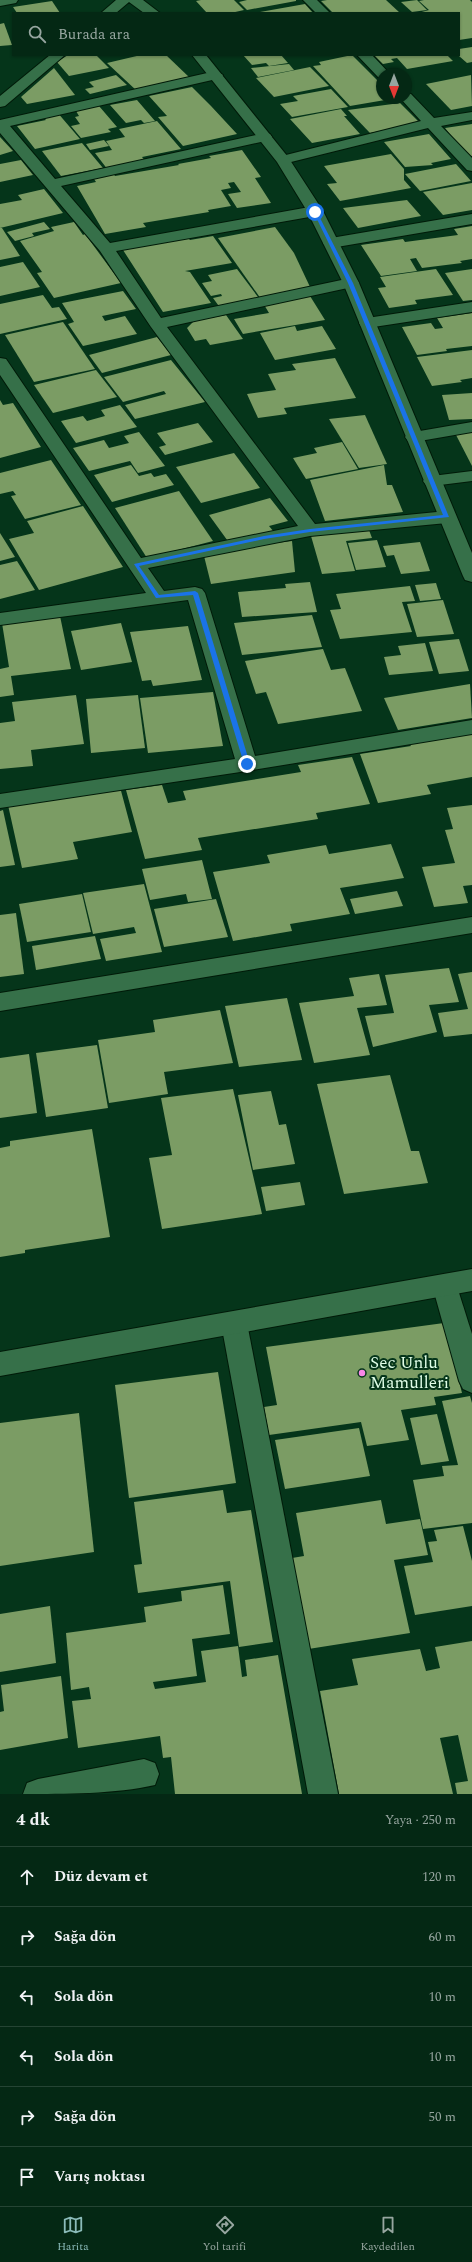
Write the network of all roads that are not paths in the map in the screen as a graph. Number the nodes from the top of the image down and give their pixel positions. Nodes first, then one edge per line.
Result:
1 (11, 0) edge
2 (124, 0) edge
3 (134, 0) edge
4 (310, 0) edge
5 (0, 2) edge
6 (109, 12) edge
7 (152, 12) edge
8 (322, 12) edge
9 (57, 56) edge
10 (200, 56) edge
11 (365, 56) edge
12 (377, 68) edge
13 (216, 76) junction
14 (0, 103) edge
15 (412, 103) edge
16 (472, 116) edge
17 (432, 123) junction
18 (0, 124) edge
19 (265, 137) junction
20 (283, 160) junction
21 (472, 167) edge
22 (51, 184) junction
23 (315, 212) junction
24 (472, 219) edge
25 (331, 244) junction
26 (106, 248) junction
27 (351, 283) junction
28 (472, 306) edge
29 (367, 323) junction
30 (157, 324) junction
31 (0, 363) edge
32 (472, 427) edge
33 (414, 437) junction
34 (472, 476) edge
35 (432, 481) junction
36 (447, 517) junction
37 (310, 530) junction
38 (136, 565) junction
39 (472, 576) edge
40 (158, 597) junction
41 (0, 619) edge
42 (472, 727) edge
43 (247, 764) junction
44 (0, 801) edge
45 (472, 925) edge
46 (0, 1002) edge
47 (472, 1280) edge
48 (445, 1285) junction
49 (234, 1323) junction
50 (0, 1364) edge
51 (472, 1381) edge
52 (144, 1774) dead end
53 (38, 1794) edge
54 (323, 1794) edge

1 - 5 street
2 - 6 street
3 - 7 street
4 - 8 street
9 - 14 street
10 - 13 street
11 - 12 street
13 - 18 street
13 - 19 street
15 - 17 street
16 - 17 street
17 - 20 street
17 - 21 street
18 - 22 street
19 - 20 street
19 - 22 street
20 - 23 street
22 - 26 street
23 - 25 street
23 - 26 street
24 - 25 street
25 - 27 street
26 - 30 street
27 - 29 street
27 - 30 street
28 - 29 street
29 - 33 street
30 - 37 street
31 - 38 street
32 - 33 street
33 - 35 street
34 - 35 street
35 - 36 street
36 - 37 street
36 - 39 street
37 - 38 street
38 - 40 street
40 - 41 street
40 - 43 street
42 - 43 street
43 - 44 street
45 - 46 street
47 - 48 street
48 - 49 street
48 - 51 street
49 - 50 street
49 - 54 street
52 - 53 street

